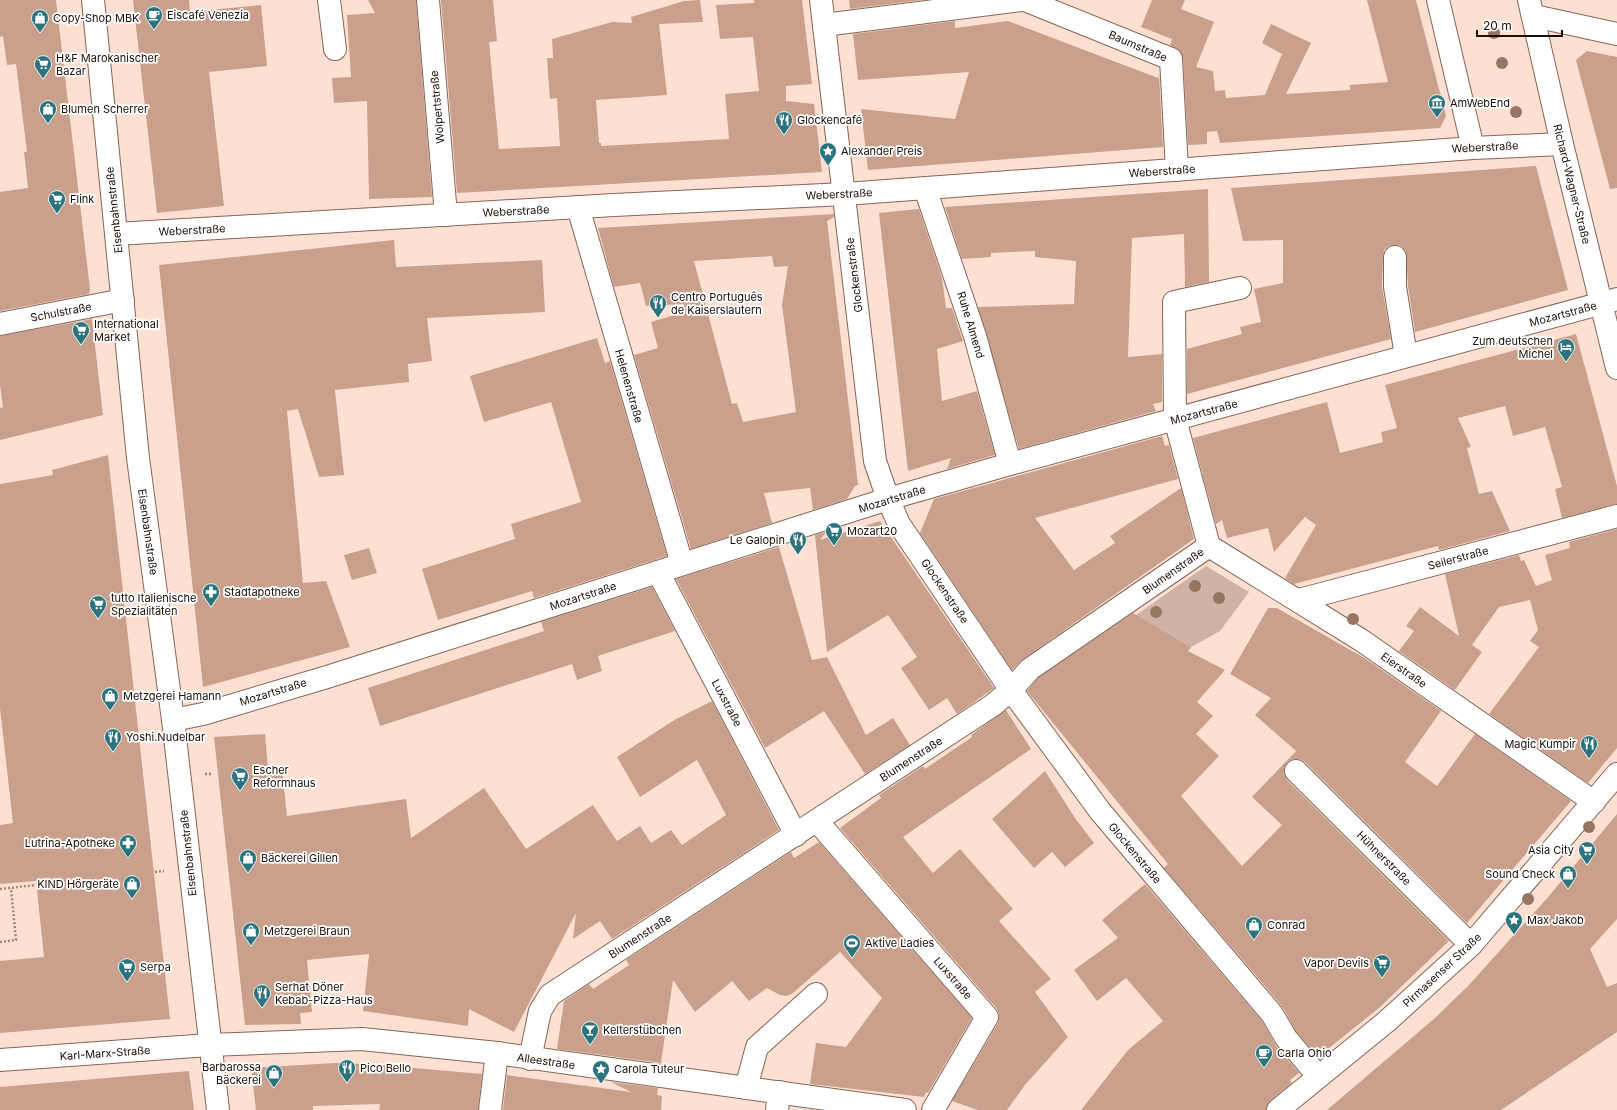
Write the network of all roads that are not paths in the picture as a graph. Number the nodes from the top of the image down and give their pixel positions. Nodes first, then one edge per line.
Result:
1 (94, 0) edge
2 (330, 0) edge
3 (428, 0) edge
4 (821, 0) edge
5 (1438, 0) edge
6 (1029, 1) edge
7 (1531, 8) edge
8 (824, 25) junction
9 (1617, 34) edge
10 (335, 49) dead end
11 (1562, 144) junction
12 (1473, 148) junction
13 (1177, 170) junction
14 (925, 188) junction
15 (845, 194) junction
16 (578, 207) junction
17 (446, 215) junction
18 (116, 234) junction
19 (1396, 257) dead end
20 (1240, 288) dead end
21 (123, 300) junction
22 (1609, 301) edge
23 (0, 324) edge
24 (1406, 356) junction
25 (1617, 368) edge
26 (1176, 420) junction
27 (1010, 464) junction
28 (888, 499) junction
29 (1617, 516) edge
30 (1209, 546) junction
31 (682, 564) junction
32 (658, 572) junction
33 (1299, 600) junction
34 (1011, 690) junction
35 (173, 720) junction
36 (1296, 771) dead end
37 (1617, 774) edge
38 (1594, 802) junction
39 (817, 821) junction
40 (796, 835) junction
41 (1471, 945) junction
42 (816, 994) dead end
43 (209, 1045) junction
44 (497, 1053) junction
45 (530, 1058) junction
46 (0, 1060) edge
47 (1318, 1076) junction
48 (746, 1088) junction
49 (778, 1101) edge
50 (218, 1110) edge
51 (490, 1110) edge
52 (906, 1110) edge
53 (933, 1110) edge
54 (1278, 1110) edge

1 - 18 street, Eisenbahnstraße
2 - 10 street
3 - 17 street, Wolpertstraße
4 - 8 street, Glockenstraße
5 - 12 street
6 - 8 street, Baumstraße
6 - 13 street, Baumstraße
7 - 9 street
7 - 11 street, Richard-Wagner-Straße
8 - 15 street, Glockenstraße
11 - 12 street, Weberstraße
11 - 22 street, Richard-Wagner-Straße
12 - 13 street, Weberstraße
13 - 14 street, Weberstraße
14 - 15 street, Weberstraße
14 - 27 street, Ruhe Almend
15 - 16 street, Weberstraße
15 - 28 street, Glockenstraße
16 - 17 street, Weberstraße
16 - 31 street, Helenenstraße
17 - 18 street, Weberstraße
18 - 21 street, Eisenbahnstraße
19 - 24 street
20 - 26 street, Blumenstraße
21 - 23 street, Schulstraße
21 - 35 street, Eisenbahnstraße
22 - 24 street, Mozartstraße
22 - 25 street, Richard-Wagner-Straße
24 - 26 street, Mozartstraße
26 - 27 street, Mozartstraße
26 - 30 street, Blumenstraße
27 - 28 street, Mozartstraße
28 - 31 street, Mozartstraße
28 - 34 street, Glockenstraße
29 - 33 street, Seilerstraße
30 - 33 street, Eierstraße
30 - 34 street, Blumenstraße
31 - 32 street, Mozartstraße
32 - 35 street, Mozartstraße
32 - 40 street, Luxstraße
33 - 38 street, Eierstraße
34 - 39 street, Blumenstraße
34 - 47 street, Glockenstraße
35 - 43 street, Eisenbahnstraße
36 - 41 street, Hühnerstraße
37 - 38 street, Pirmasenser Straße
38 - 41 street, Pirmasenser Straße
39 - 40 street, Blumenstraße
39 - 53 street, Luxstraße
40 - 45 street, Blumenstraße
41 - 47 street, Pirmasenser Straße
42 - 48 street
43 - 44 street, Alleestraße
43 - 46 street, Karl-Marx-Straße
43 - 50 street, Eisenbahnstraße
44 - 45 street, Alleestraße
44 - 51 street
45 - 48 street, Alleestraße
47 - 54 street, Pirmasenser Straße
48 - 49 street, Alleestraße
49 - 52 street, Alleestraße

